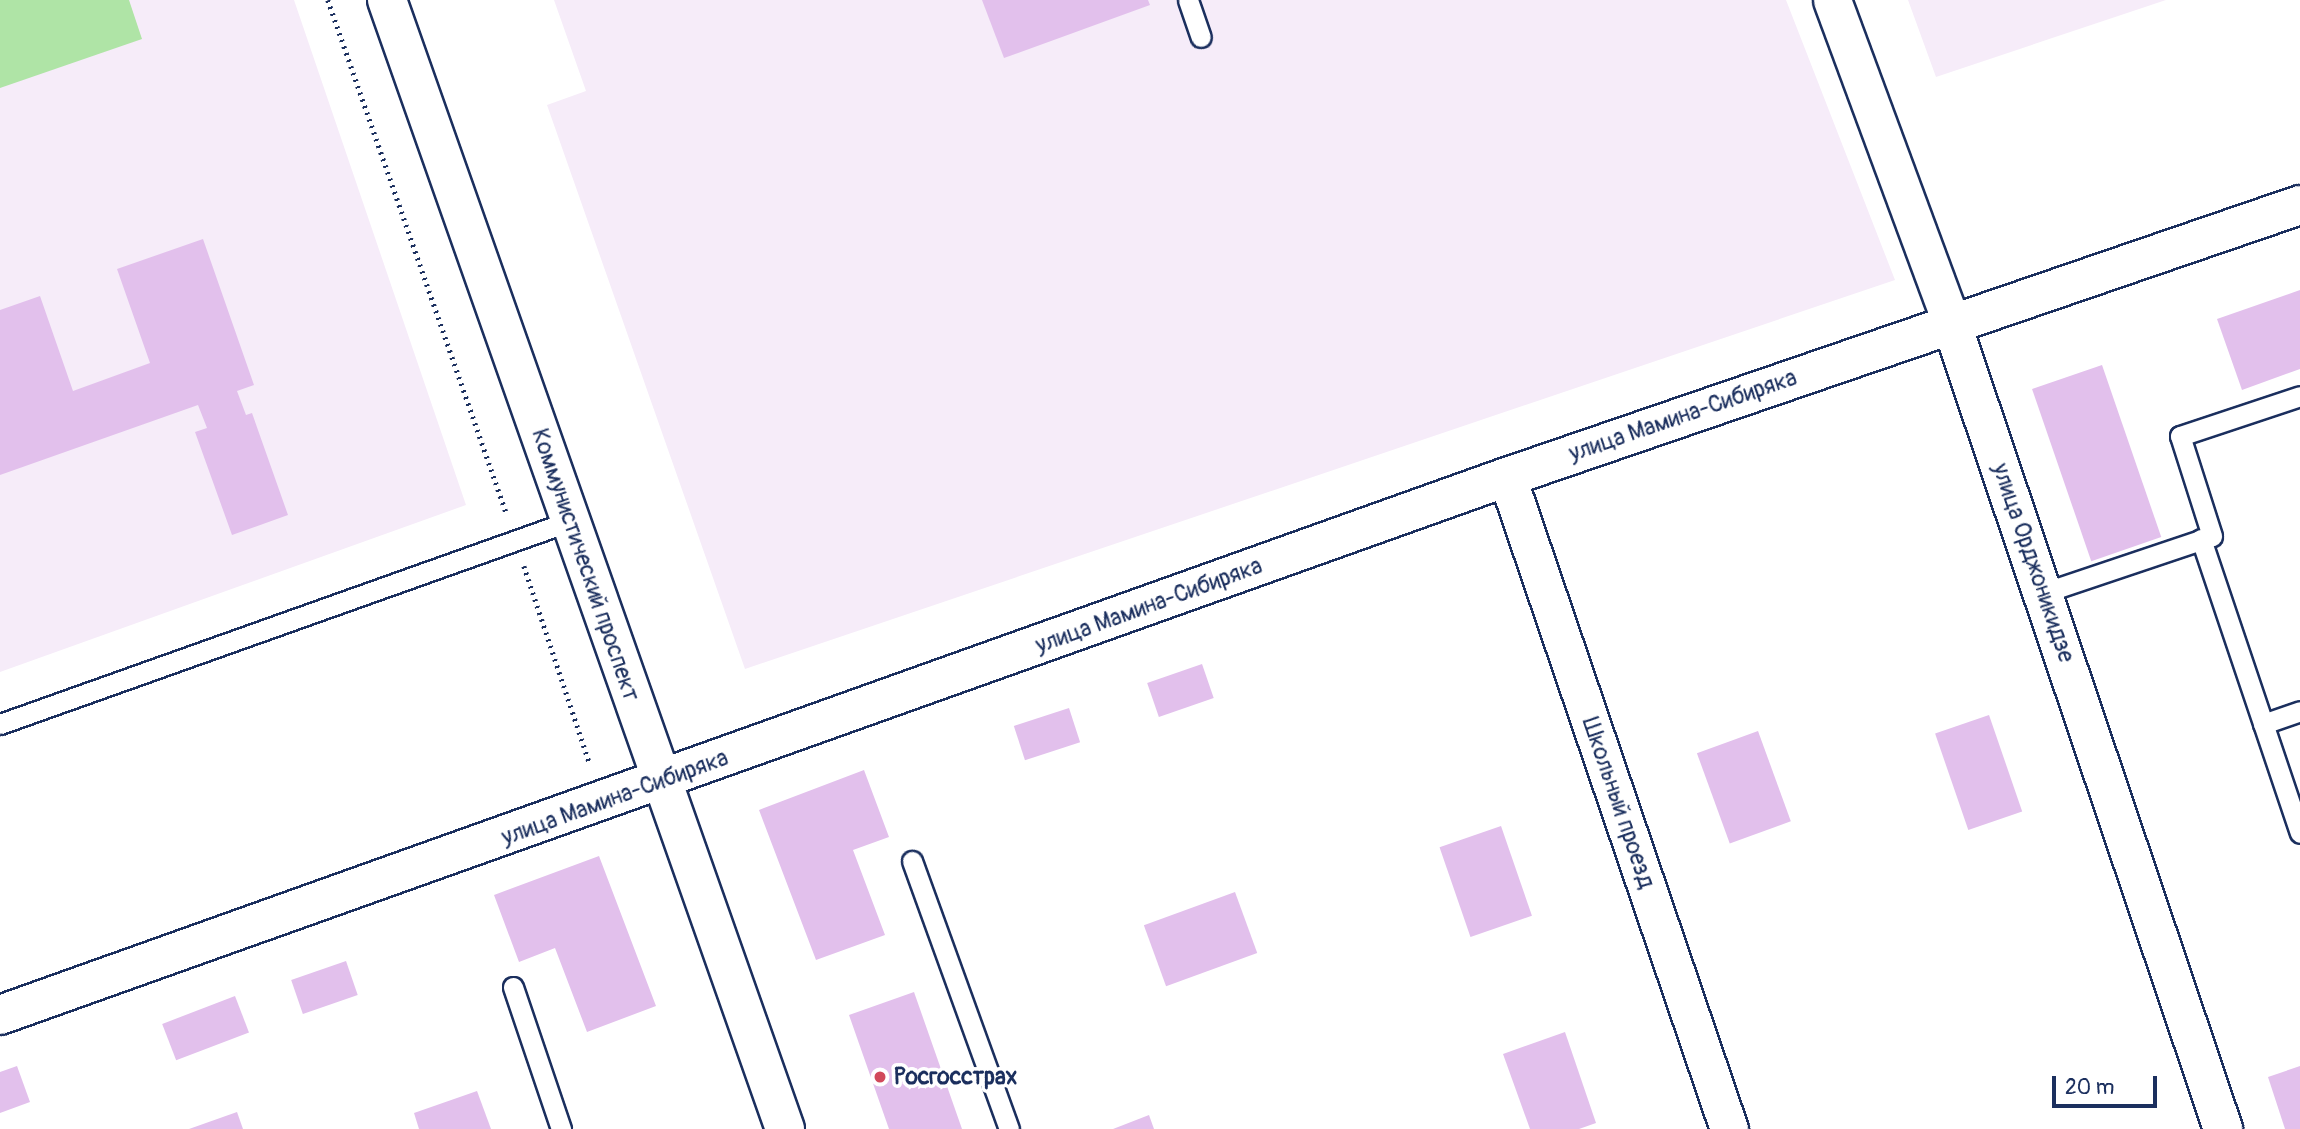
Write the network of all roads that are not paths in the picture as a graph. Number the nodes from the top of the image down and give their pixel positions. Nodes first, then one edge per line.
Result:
1 (387, 0) edge
2 (1188, 0) edge
3 (1832, 0) edge
4 (1201, 37) dead end
5 (2300, 205) edge
6 (1951, 322) junction
7 (2300, 396) edge
8 (1507, 477) junction
9 (570, 521) junction
10 (2201, 540) junction
11 (2043, 593) junction
12 (2300, 711) edge
13 (0, 724) edge
14 (2263, 724) junction
15 (662, 780) junction
16 (2300, 834) edge
17 (912, 861) dead end
18 (513, 987) dead end
19 (0, 1016) edge
20 (561, 1129) edge
21 (785, 1129) edge
22 (1009, 1129) edge
23 (1730, 1129) edge
24 (2223, 1129) edge

1 - 9 main road, Коммунистический проспект
2 - 4 lane
3 - 6 street, улица Орджоникидзе
5 - 6 main road, улица Мамина-Сибиряка
6 - 8 main road, улица Мамина-Сибиряка
6 - 11 main road, улица Орджоникидзе
7 - 10 lane
8 - 15 main road, улица Мамина-Сибиряка
8 - 23 street, Школьный проезд
9 - 13 lane
9 - 15 main road, Коммунистический проспект
10 - 11 lane
10 - 14 lane
11 - 24 main road, улица Орджоникидзе
12 - 14 lane
14 - 16 lane
15 - 19 main road, улица Мамина-Сибиряка
15 - 21 main road, Коммунистический проспект
17 - 22 lane
18 - 20 lane

